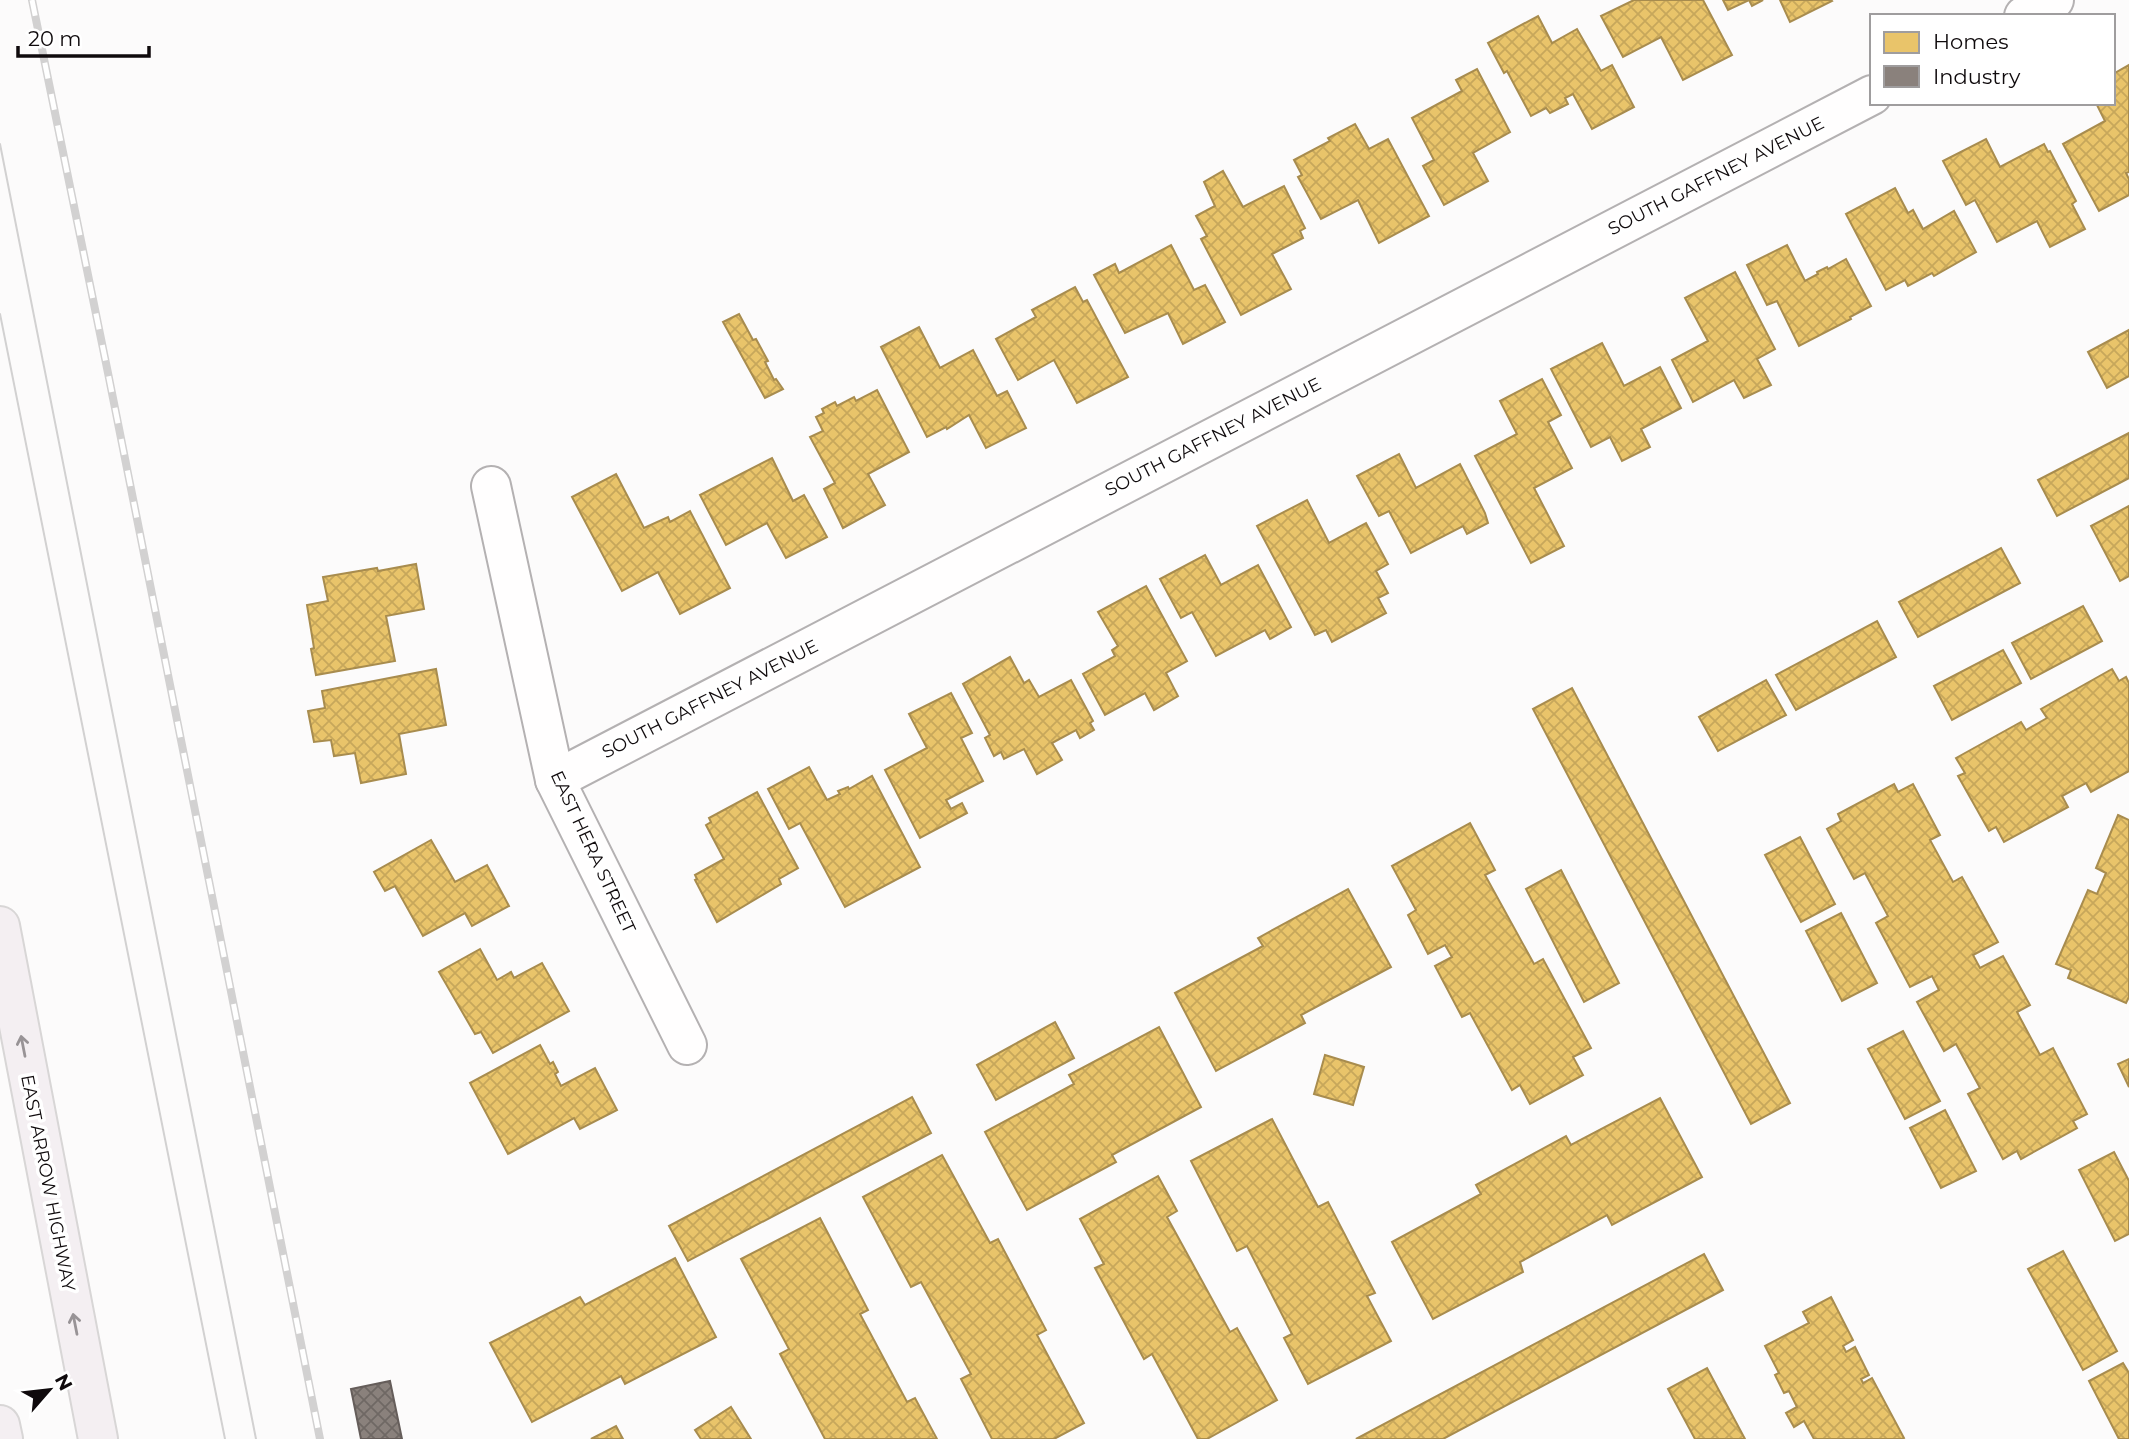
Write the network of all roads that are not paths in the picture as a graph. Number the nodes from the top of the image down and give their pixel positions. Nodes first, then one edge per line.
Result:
1 (2054, 0) edge
2 (2028, 14) edge
3 (1870, 96) edge
4 (491, 486) dead end
5 (555, 779) junction
6 (0, 926) edge
7 (687, 1045) dead end
8 (0, 1425) edge
9 (3, 1439) edge
10 (98, 1439) edge

1 - 2 street
3 - 5 street, SOUTH GAFFNEY AVENUE
4 - 5 street, EAST HERA STREET
5 - 7 street, EAST HERA STREET
10 -> 6 main road, EAST ARROW HIGHWAY
8 - 9 main road

